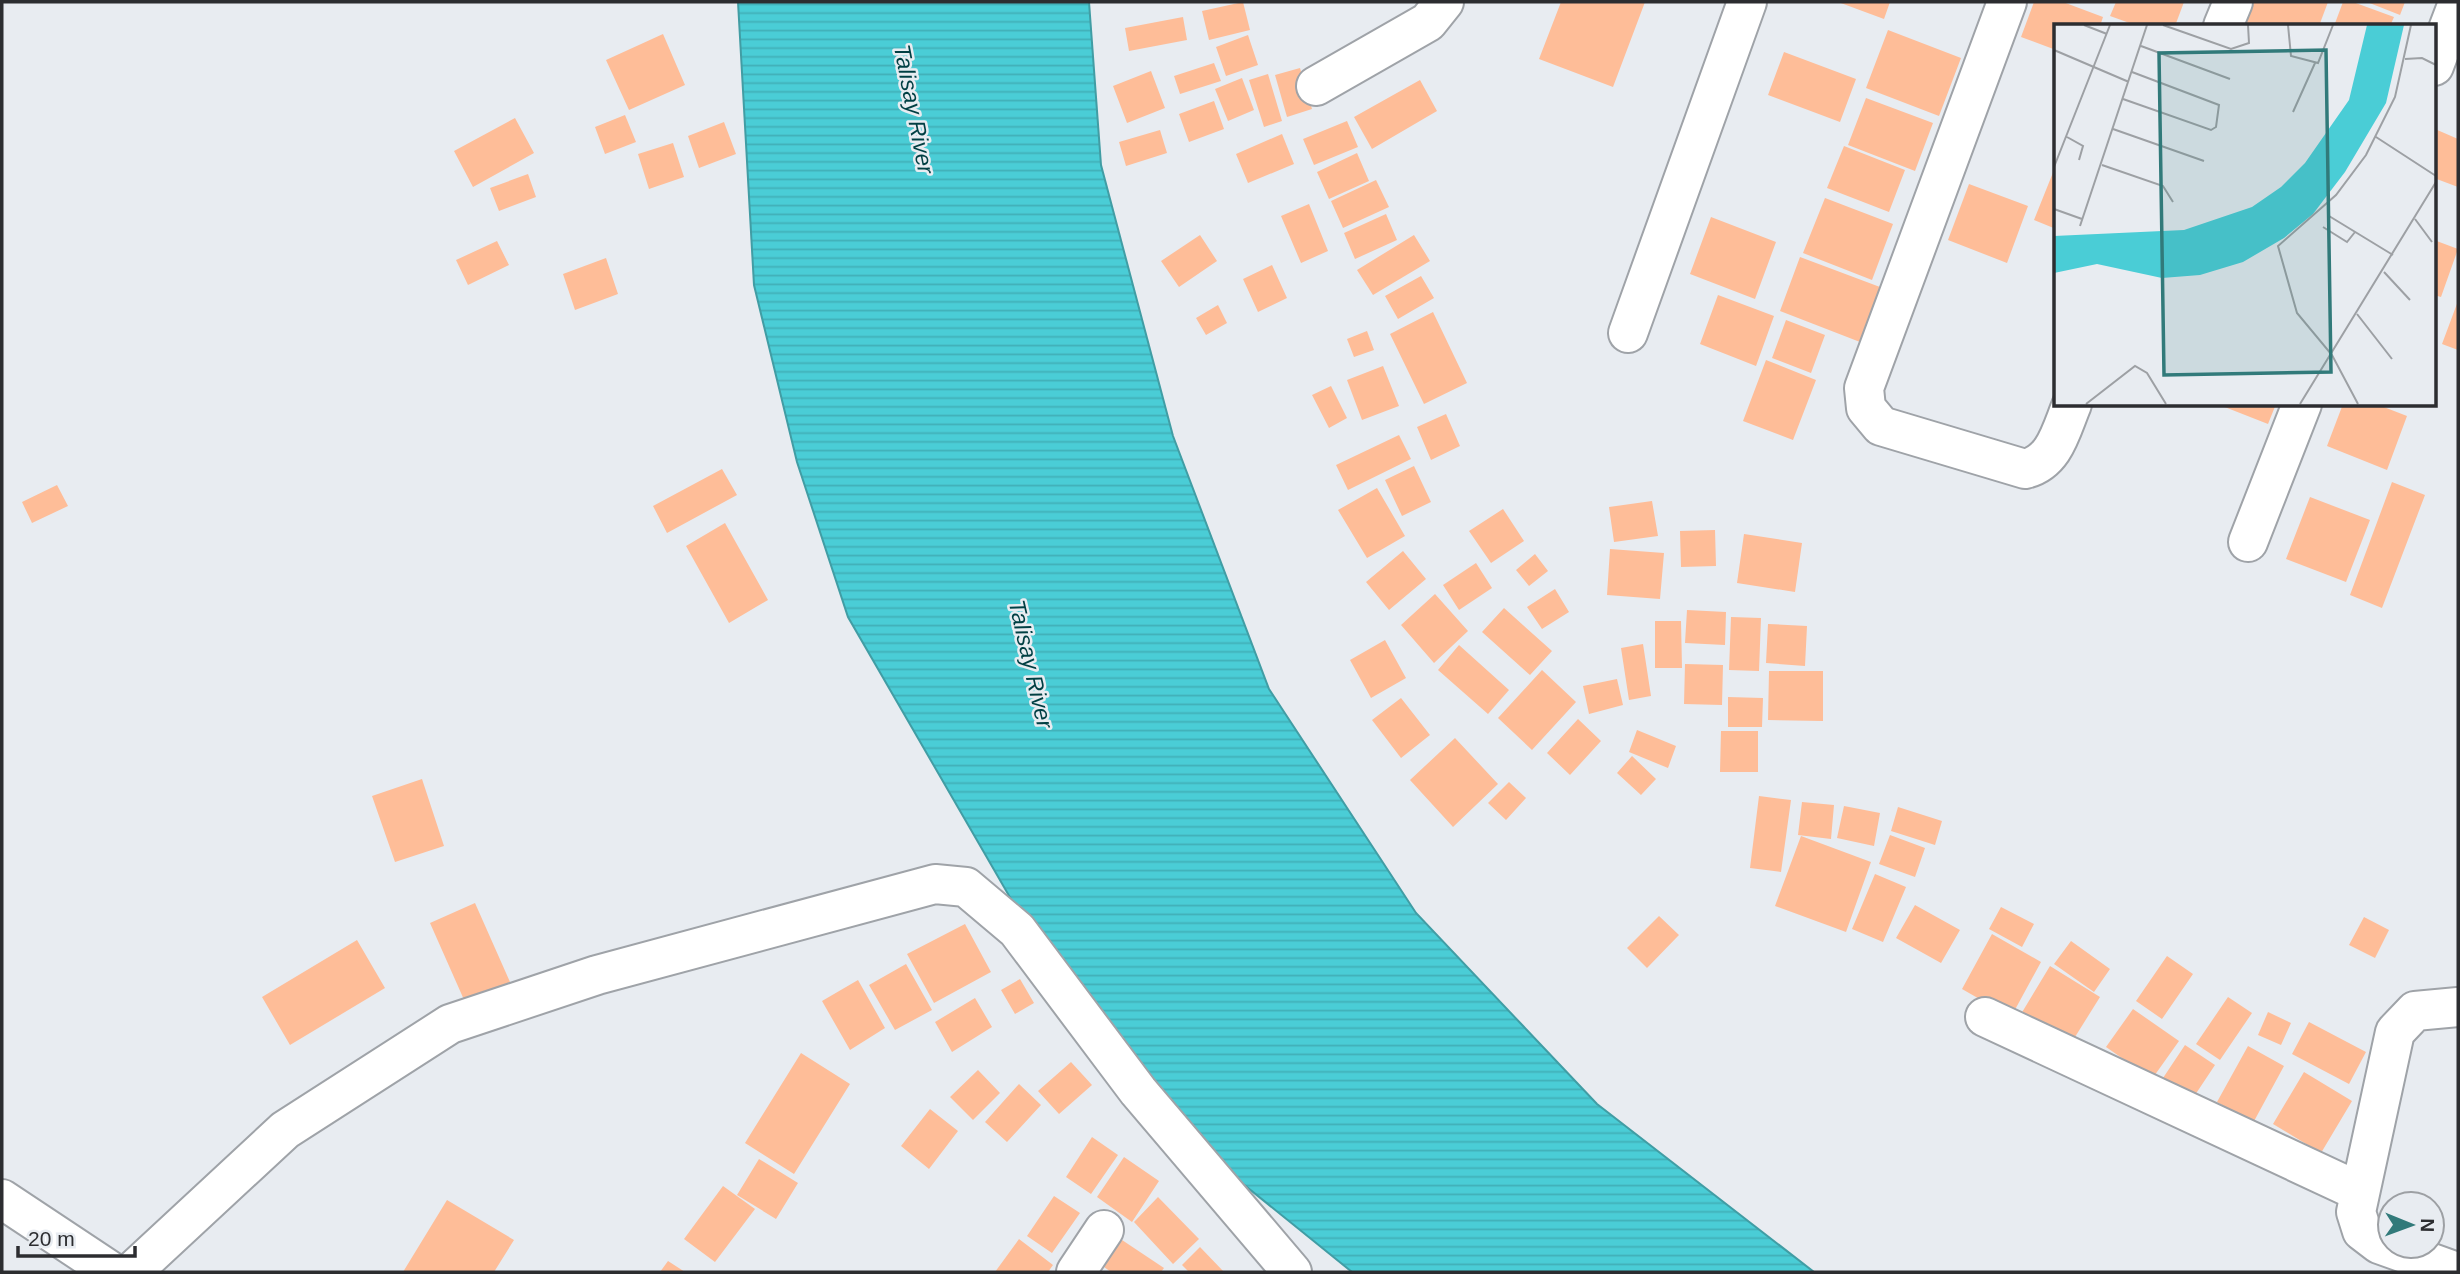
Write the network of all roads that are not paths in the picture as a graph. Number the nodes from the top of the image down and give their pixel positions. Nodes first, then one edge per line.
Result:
1 (1444, 2) edge
2 (1747, 2) edge
3 (2007, 2) edge
4 (2233, 2) edge
5 (2458, 3) edge
6 (2224, 24) edge
7 (2436, 61) edge
8 (1316, 86) dead end
9 (1628, 333) dead end
10 (2071, 406) edge
11 (2301, 406) edge
12 (2248, 542) dead end
13 (2458, 1007) edge
14 (1985, 1017) dead end
15 (2360, 1192) junction
16 (2, 1199) edge
17 (1104, 1230) dead end
18 (112, 1272) edge
19 (132, 1272) edge
20 (1076, 1272) edge
21 (1292, 1272) edge
22 (2457, 1272) edge

1 - 8 street
2 - 9 street
3 - 10 street
4 - 6 street
5 - 7 street
11 - 12 street
13 - 15 street
14 - 15 street
15 - 22 street
16 - 18 street
17 - 20 street
19 - 21 street

